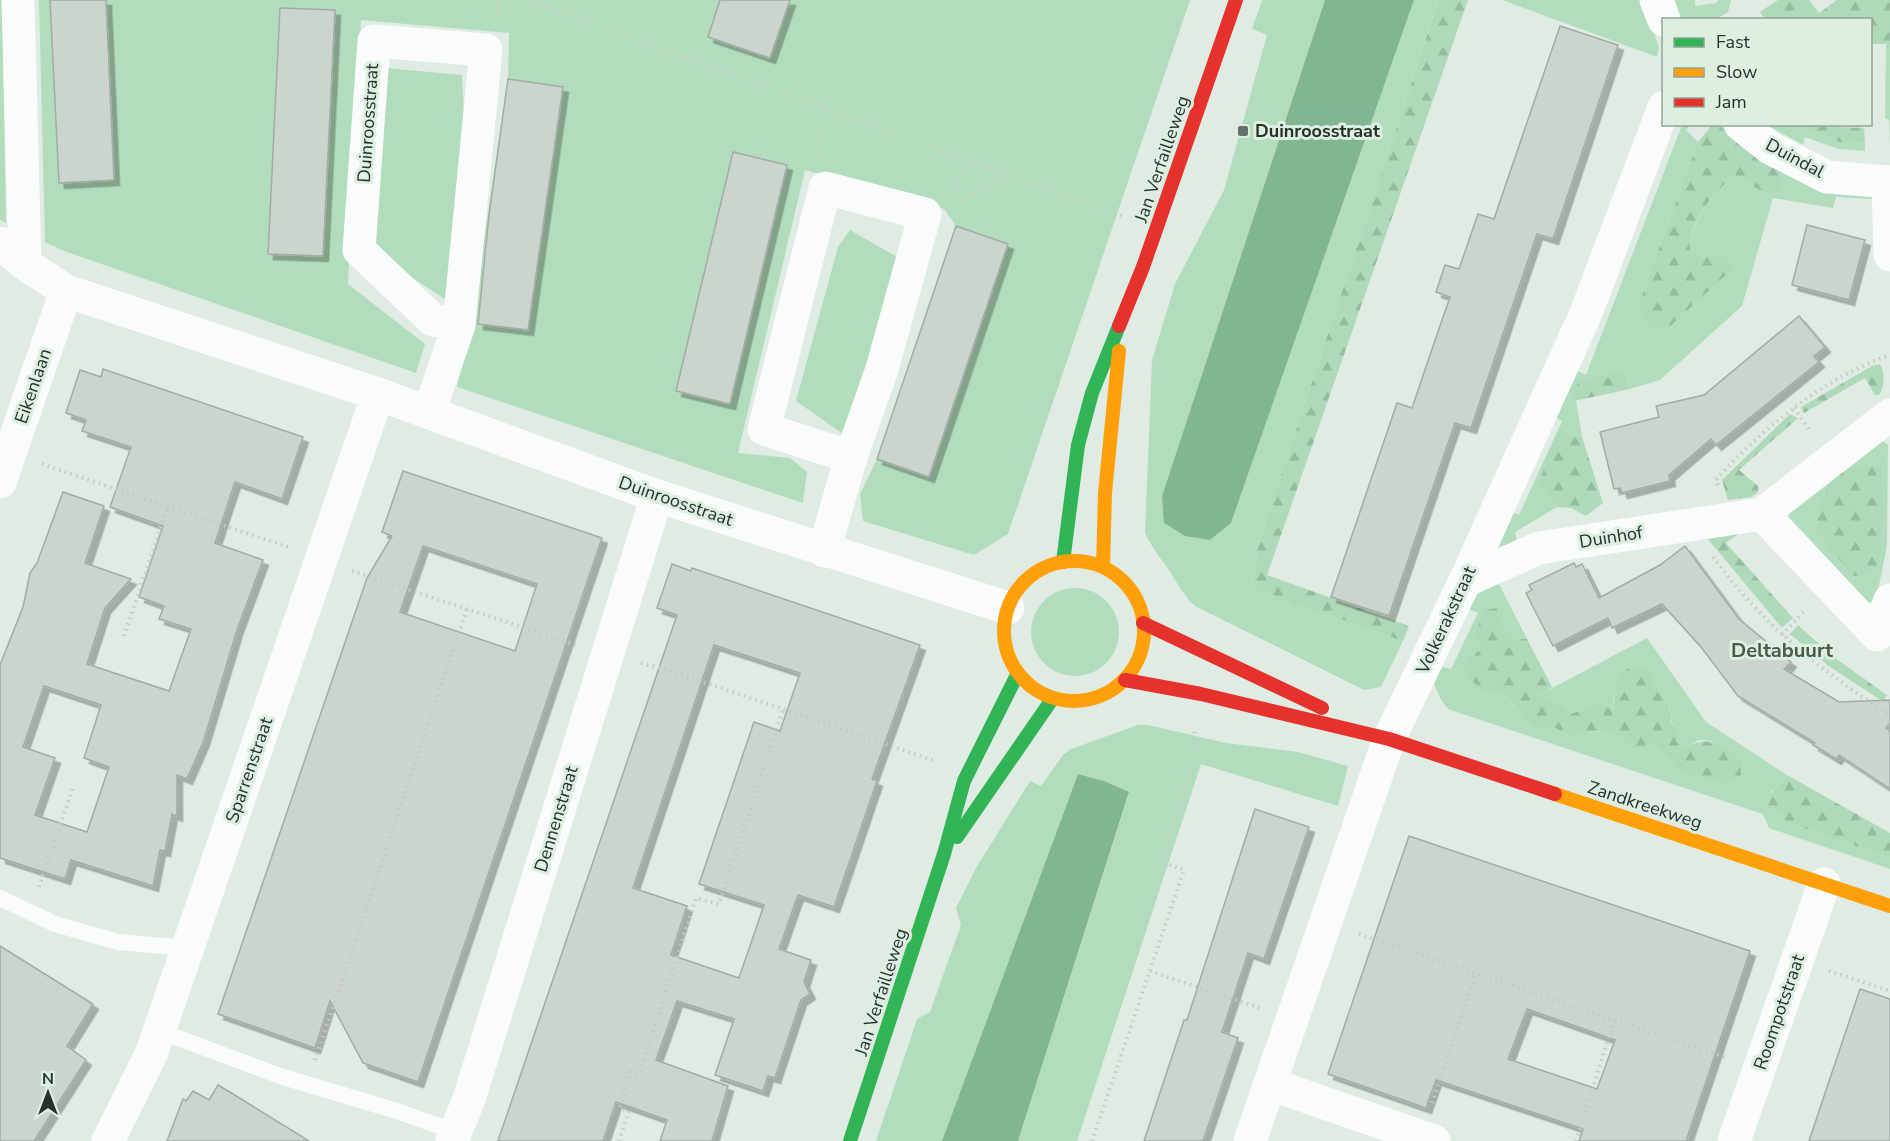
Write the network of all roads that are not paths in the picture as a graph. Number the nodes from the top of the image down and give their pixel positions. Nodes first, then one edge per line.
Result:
1 (18, 0) edge
2 (1236, 0) edge
3 (1656, 0) edge
4 (1663, 18) edge
5 (1662, 111) edge
6 (1742, 126) edge
7 (1889, 182) edge
8 (0, 243) edge
9 (1890, 255) edge
10 (25, 264) junction
11 (66, 291) junction
12 (459, 325) junction
13 (1120, 328) junction
14 (378, 394) junction
15 (429, 412) junction
16 (1890, 415) edge
17 (851, 457) junction
18 (5, 468) edge
19 (657, 496) junction
20 (1762, 514) junction
21 (824, 551) junction
22 (1062, 562) junction
23 (1103, 567) junction
24 (1465, 581) junction
25 (1890, 600) edge
26 (1008, 608) junction
27 (1143, 623) junction
28 (1883, 643) edge
29 (1018, 673) junction
30 (1125, 680) junction
31 (1053, 698) junction
32 (1389, 739) junction
33 (944, 854) junction
34 (1824, 884) junction
35 (0, 898) edge
36 (1890, 906) edge
37 (187, 948) junction
38 (159, 1031) junction
39 (1270, 1084) junction
40 (454, 1137) edge
41 (1428, 1139) edge
42 (108, 1141) edge
43 (850, 1141) edge
44 (1250, 1141) edge
45 (1734, 1141) edge

1 - 10 street
2 - 13 street, Jan Verfailleweg
3 - 4 street
5 - 24 street, Volkerakstraat
6 - 7 street, Duindal
7 - 9 street
8 - 10 street, Duinroosstraat
10 - 11 street, Duinroosstraat
11 - 14 street, Duinroosstraat
11 - 18 street, Eikenlaan
12 - 12 street, Duinroosstraat
12 - 15 street, Duinroosstraat
13 - 22 street, Jan Verfailleweg
13 - 23 street, Jan Verfailleweg
14 - 15 street, Duinroosstraat
14 - 37 street, Sparrenstraat
15 - 19 street, Duinroosstraat
16 - 20 street, Duinhof
17 - 17 street
17 - 21 street
19 - 21 street, Duinroosstraat
19 - 40 street, Dennenstraat
20 - 24 street, Duinhof
20 - 28 street
21 - 26 street, Duinroosstraat
22 - 23 street
22 - 26 street
23 - 27 street
24 - 32 street, Volkerakstraat
25 - 28 street
26 - 29 street
27 - 30 street
27 - 32 street, Zandkreekweg
29 - 31 street
29 - 33 street, Jan Verfailleweg
30 - 31 street
30 - 32 street, Zandkreekweg
31 - 33 street, Jan Verfailleweg
32 - 34 street, Zandkreekweg
32 - 39 street, Volkerakstraat
33 - 43 street, Jan Verfailleweg
34 - 36 street, Zandkreekweg
34 - 45 street, Roompotstraat
35 - 37 lane
37 - 38 street, Sparrenstraat
38 - 40 lane
38 - 42 street, Sparrenstraat
39 - 41 street
39 - 44 street, Volkerakstraat

